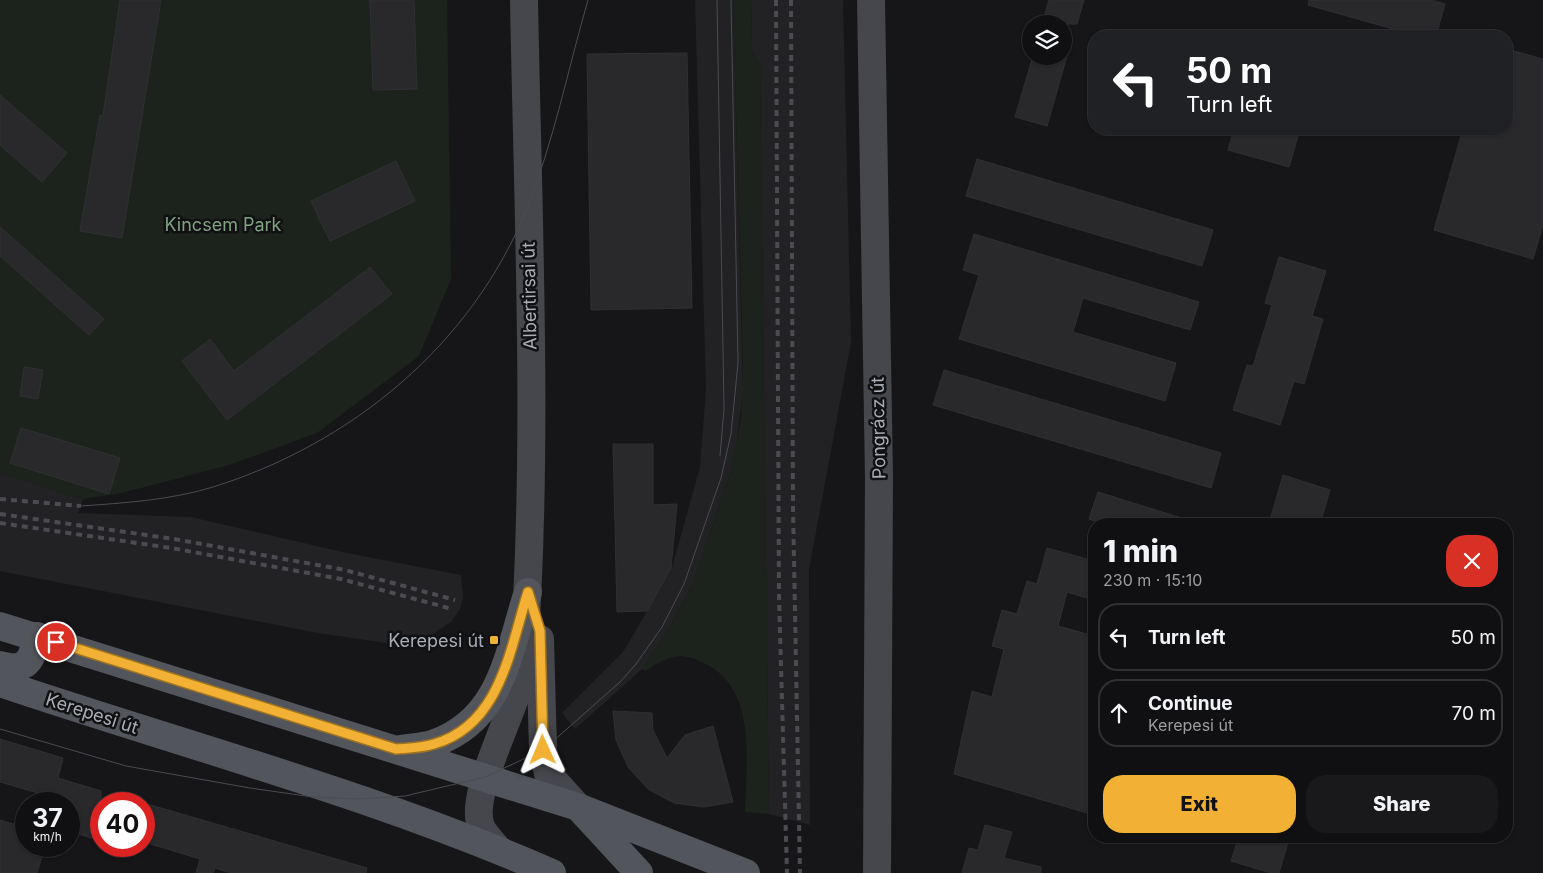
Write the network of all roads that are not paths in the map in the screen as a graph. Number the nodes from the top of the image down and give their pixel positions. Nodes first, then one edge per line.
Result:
1 (524, 0) edge
2 (871, 0) edge
3 (528, 592) junction
4 (0, 626) edge
5 (37, 636) junction
6 (0, 666) edge
7 (0, 683) edge
8 (396, 749) junction
9 (485, 777) junction
10 (578, 808) junction
11 (481, 827) junction
12 (498, 849) junction
13 (870, 867) edge
14 (517, 873) edge
15 (551, 873) edge
16 (639, 873) edge
17 (746, 873) edge

1 - 3 street, Albertirsai út
2 - 13 street, Pongrácz út
3 - 8 main road
3 - 9 street, Albertirsai út
3 - 10 street, Albertirsai út
4 - 5 main road
5 - 6 main road
5 - 8 main road
7 - 12 main road, Kerepesi út
8 - 9 main road
9 - 10 main road
9 - 11 street, Albertirsai út
10 - 16 main road
10 - 17 main road
11 - 12 street
11 - 15 street
12 - 14 main road
12 - 15 main road, Kerepesi út

